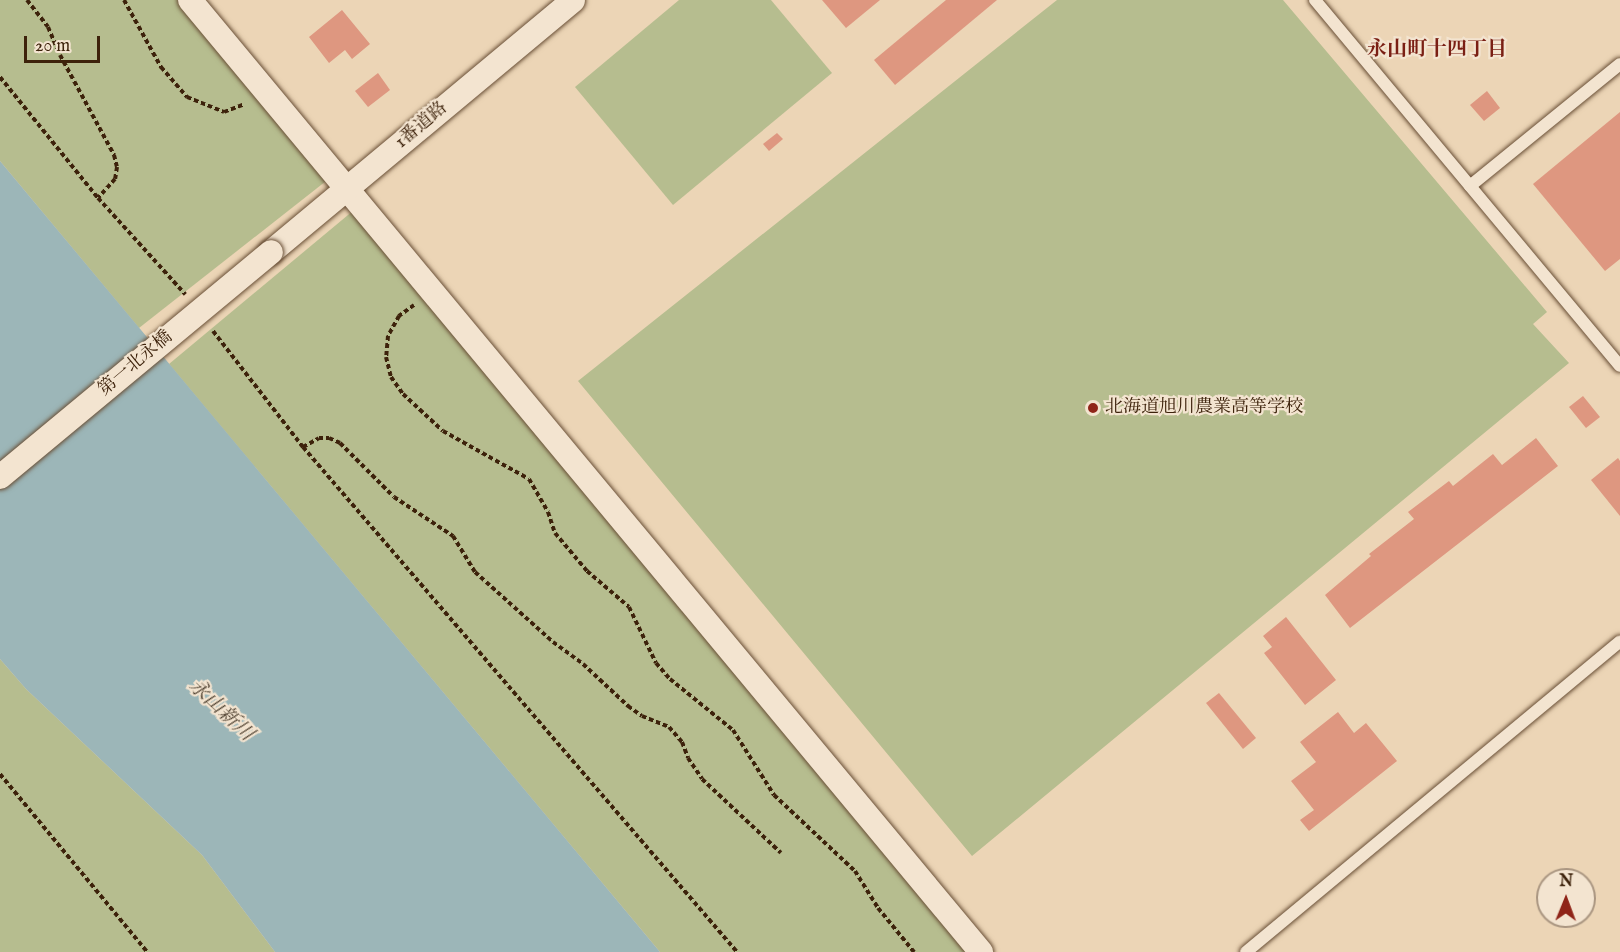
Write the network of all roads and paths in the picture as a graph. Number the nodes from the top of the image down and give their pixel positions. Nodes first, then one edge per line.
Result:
1 (27, 0) edge
2 (124, 0) edge
3 (190, 0) edge
4 (573, 0) edge
5 (1315, 0) edge
6 (1620, 64) edge
7 (0, 77) edge
8 (266, 91) junction
9 (1470, 186) junction
10 (348, 187) junction
11 (98, 198) junction
12 (271, 252) joint
13 (432, 293) junction
14 (188, 299) dead end
15 (210, 326) dead end
16 (1620, 366) edge
17 (303, 447) junction
18 (0, 477) edge
19 (1620, 642) edge
20 (0, 775) edge
21 (781, 853) dead end
22 (147, 952) edge
23 (737, 952) edge
24 (914, 952) edge
25 (981, 952) edge
26 (1246, 952) edge

1 - 11 path
2 - 8 path
3 - 8 street
4 - 10 street, 1番道路
5 - 9 lane
6 - 9 lane
7 - 11 path
8 - 10 street
9 - 16 lane
10 - 12 street, 1番道路
10 - 13 street
11 - 14 path
12 - 18 street, 第一北永橋, bridge
13 - 24 path
13 - 25 street
15 - 17 path
17 - 21 path
17 - 23 path
19 - 26 lane
20 - 22 path

